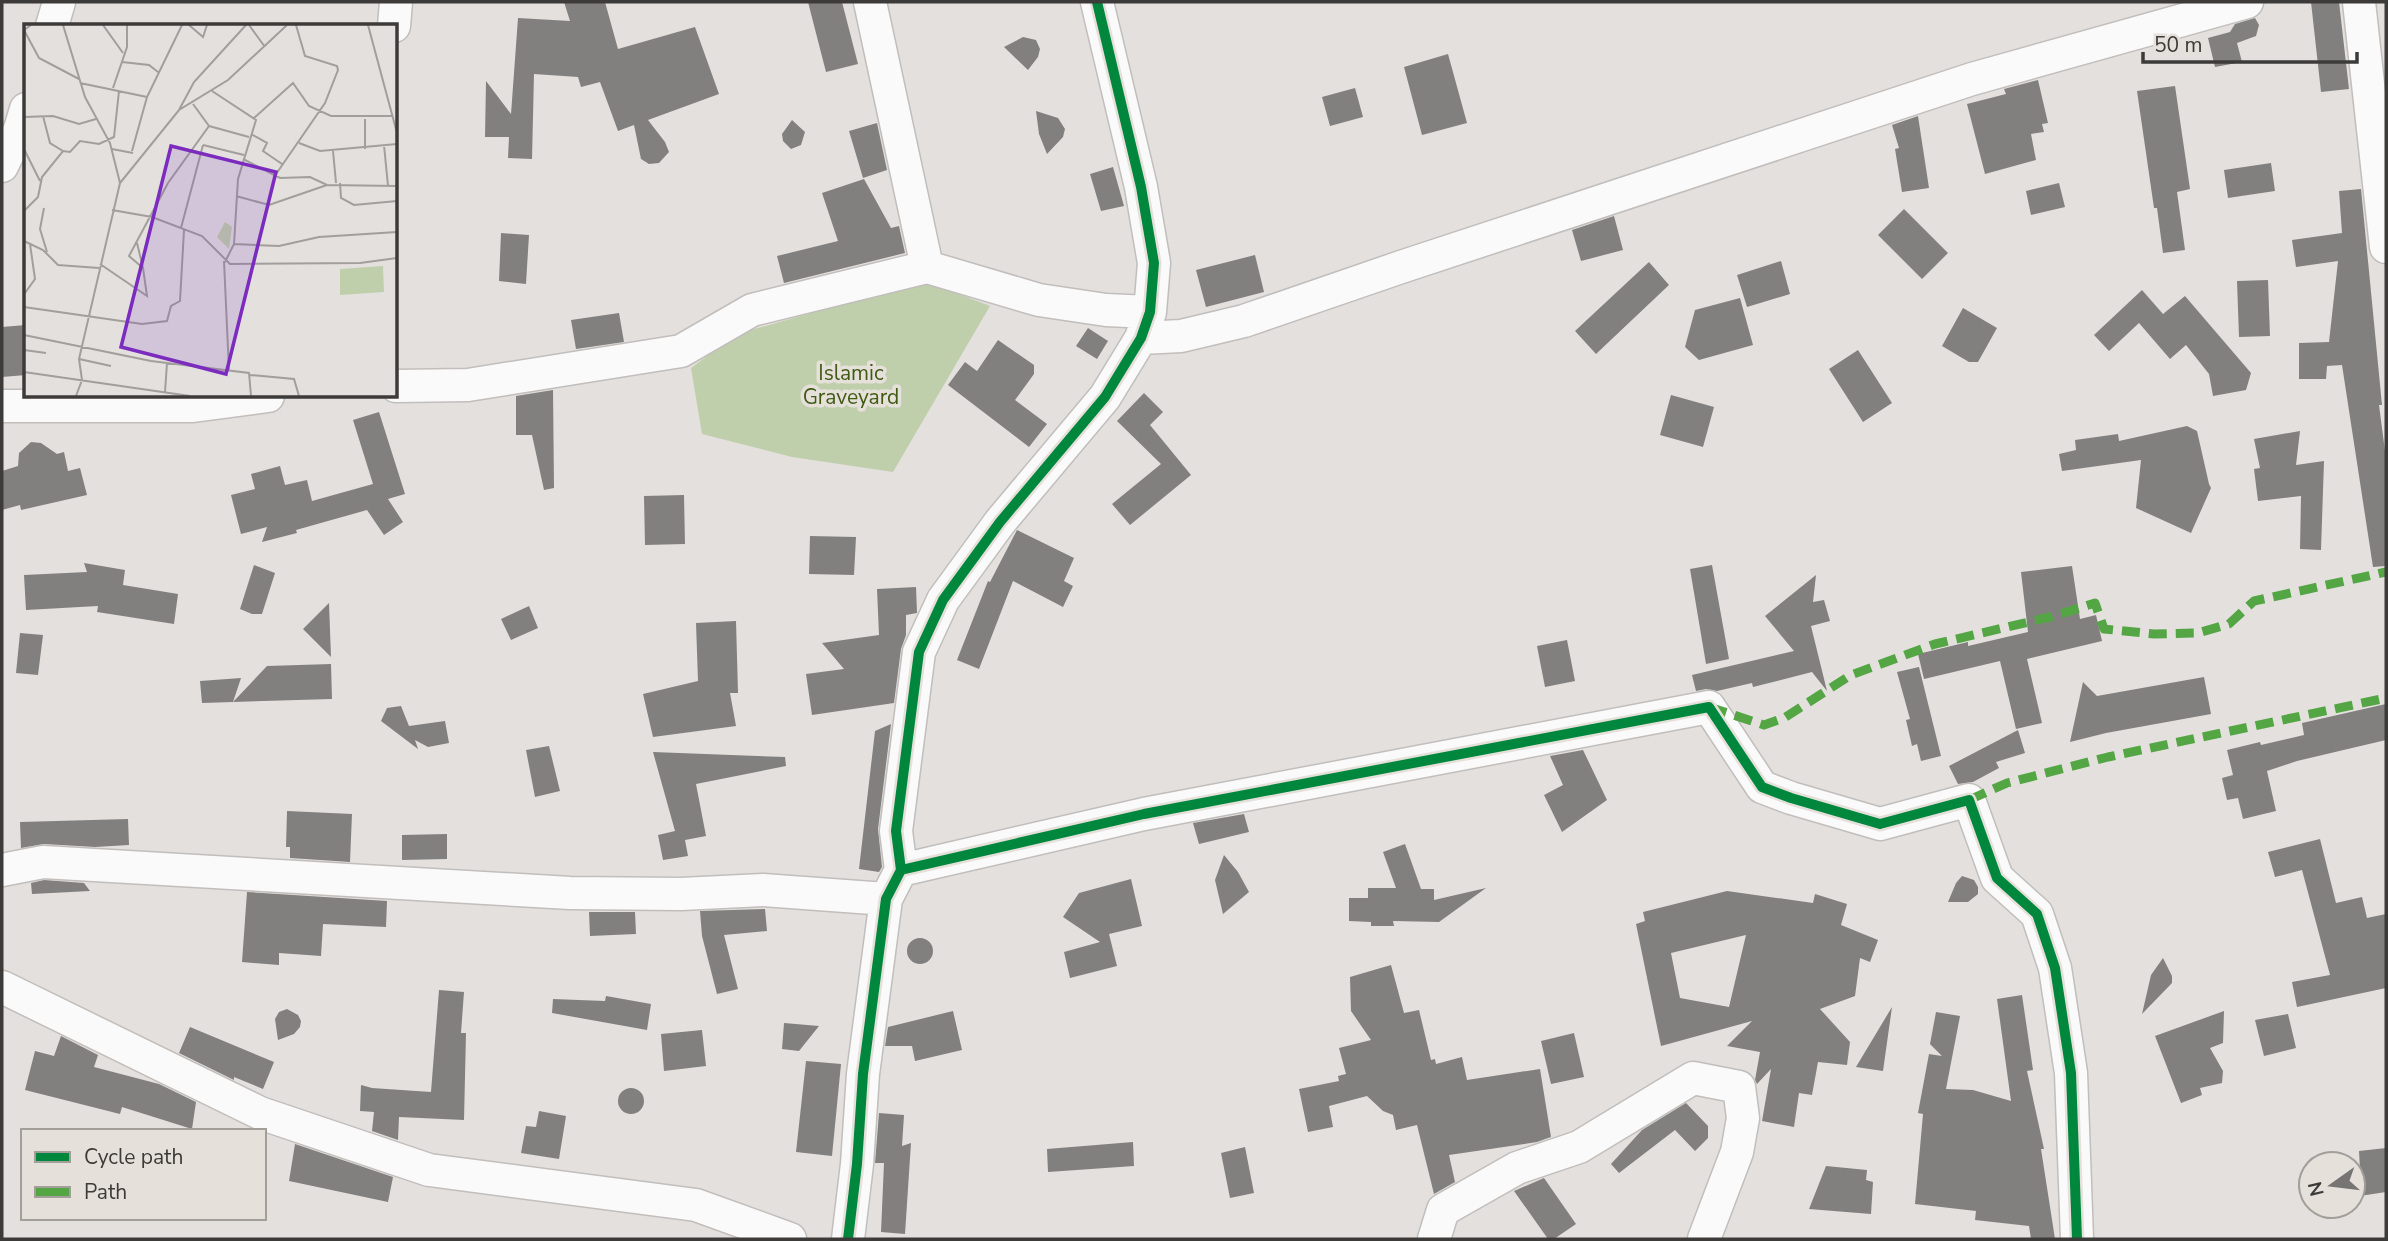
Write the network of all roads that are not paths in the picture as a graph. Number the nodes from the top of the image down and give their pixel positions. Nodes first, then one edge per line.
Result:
1 (396, 2) edge
2 (870, 2) edge
3 (1097, 2) edge
4 (2247, 2) edge
5 (2359, 2) edge
6 (394, 24) edge
7 (24, 116) edge
8 (2, 166) edge
9 (2386, 247) edge
10 (927, 267) junction
11 (1146, 325) junction
12 (397, 386) edge
13 (260, 397) edge
14 (2, 406) edge
15 (2, 870) edge
16 (901, 870) junction
17 (886, 899) junction
18 (2, 987) edge
19 (1438, 1225) edge
20 (790, 1239) edge
21 (848, 1239) edge
22 (1410, 1239) edge
23 (1704, 1239) edge
24 (2077, 1239) edge

1 - 6 street
2 - 10 street
3 - 11 street
4 - 11 street
5 - 9 street
7 - 8 street
10 - 11 street
10 - 12 street
11 - 16 street
13 - 14 street
15 - 17 street
16 - 17 street
16 - 24 street
17 - 21 street
18 - 20 street
19 - 22 street
19 - 23 street

